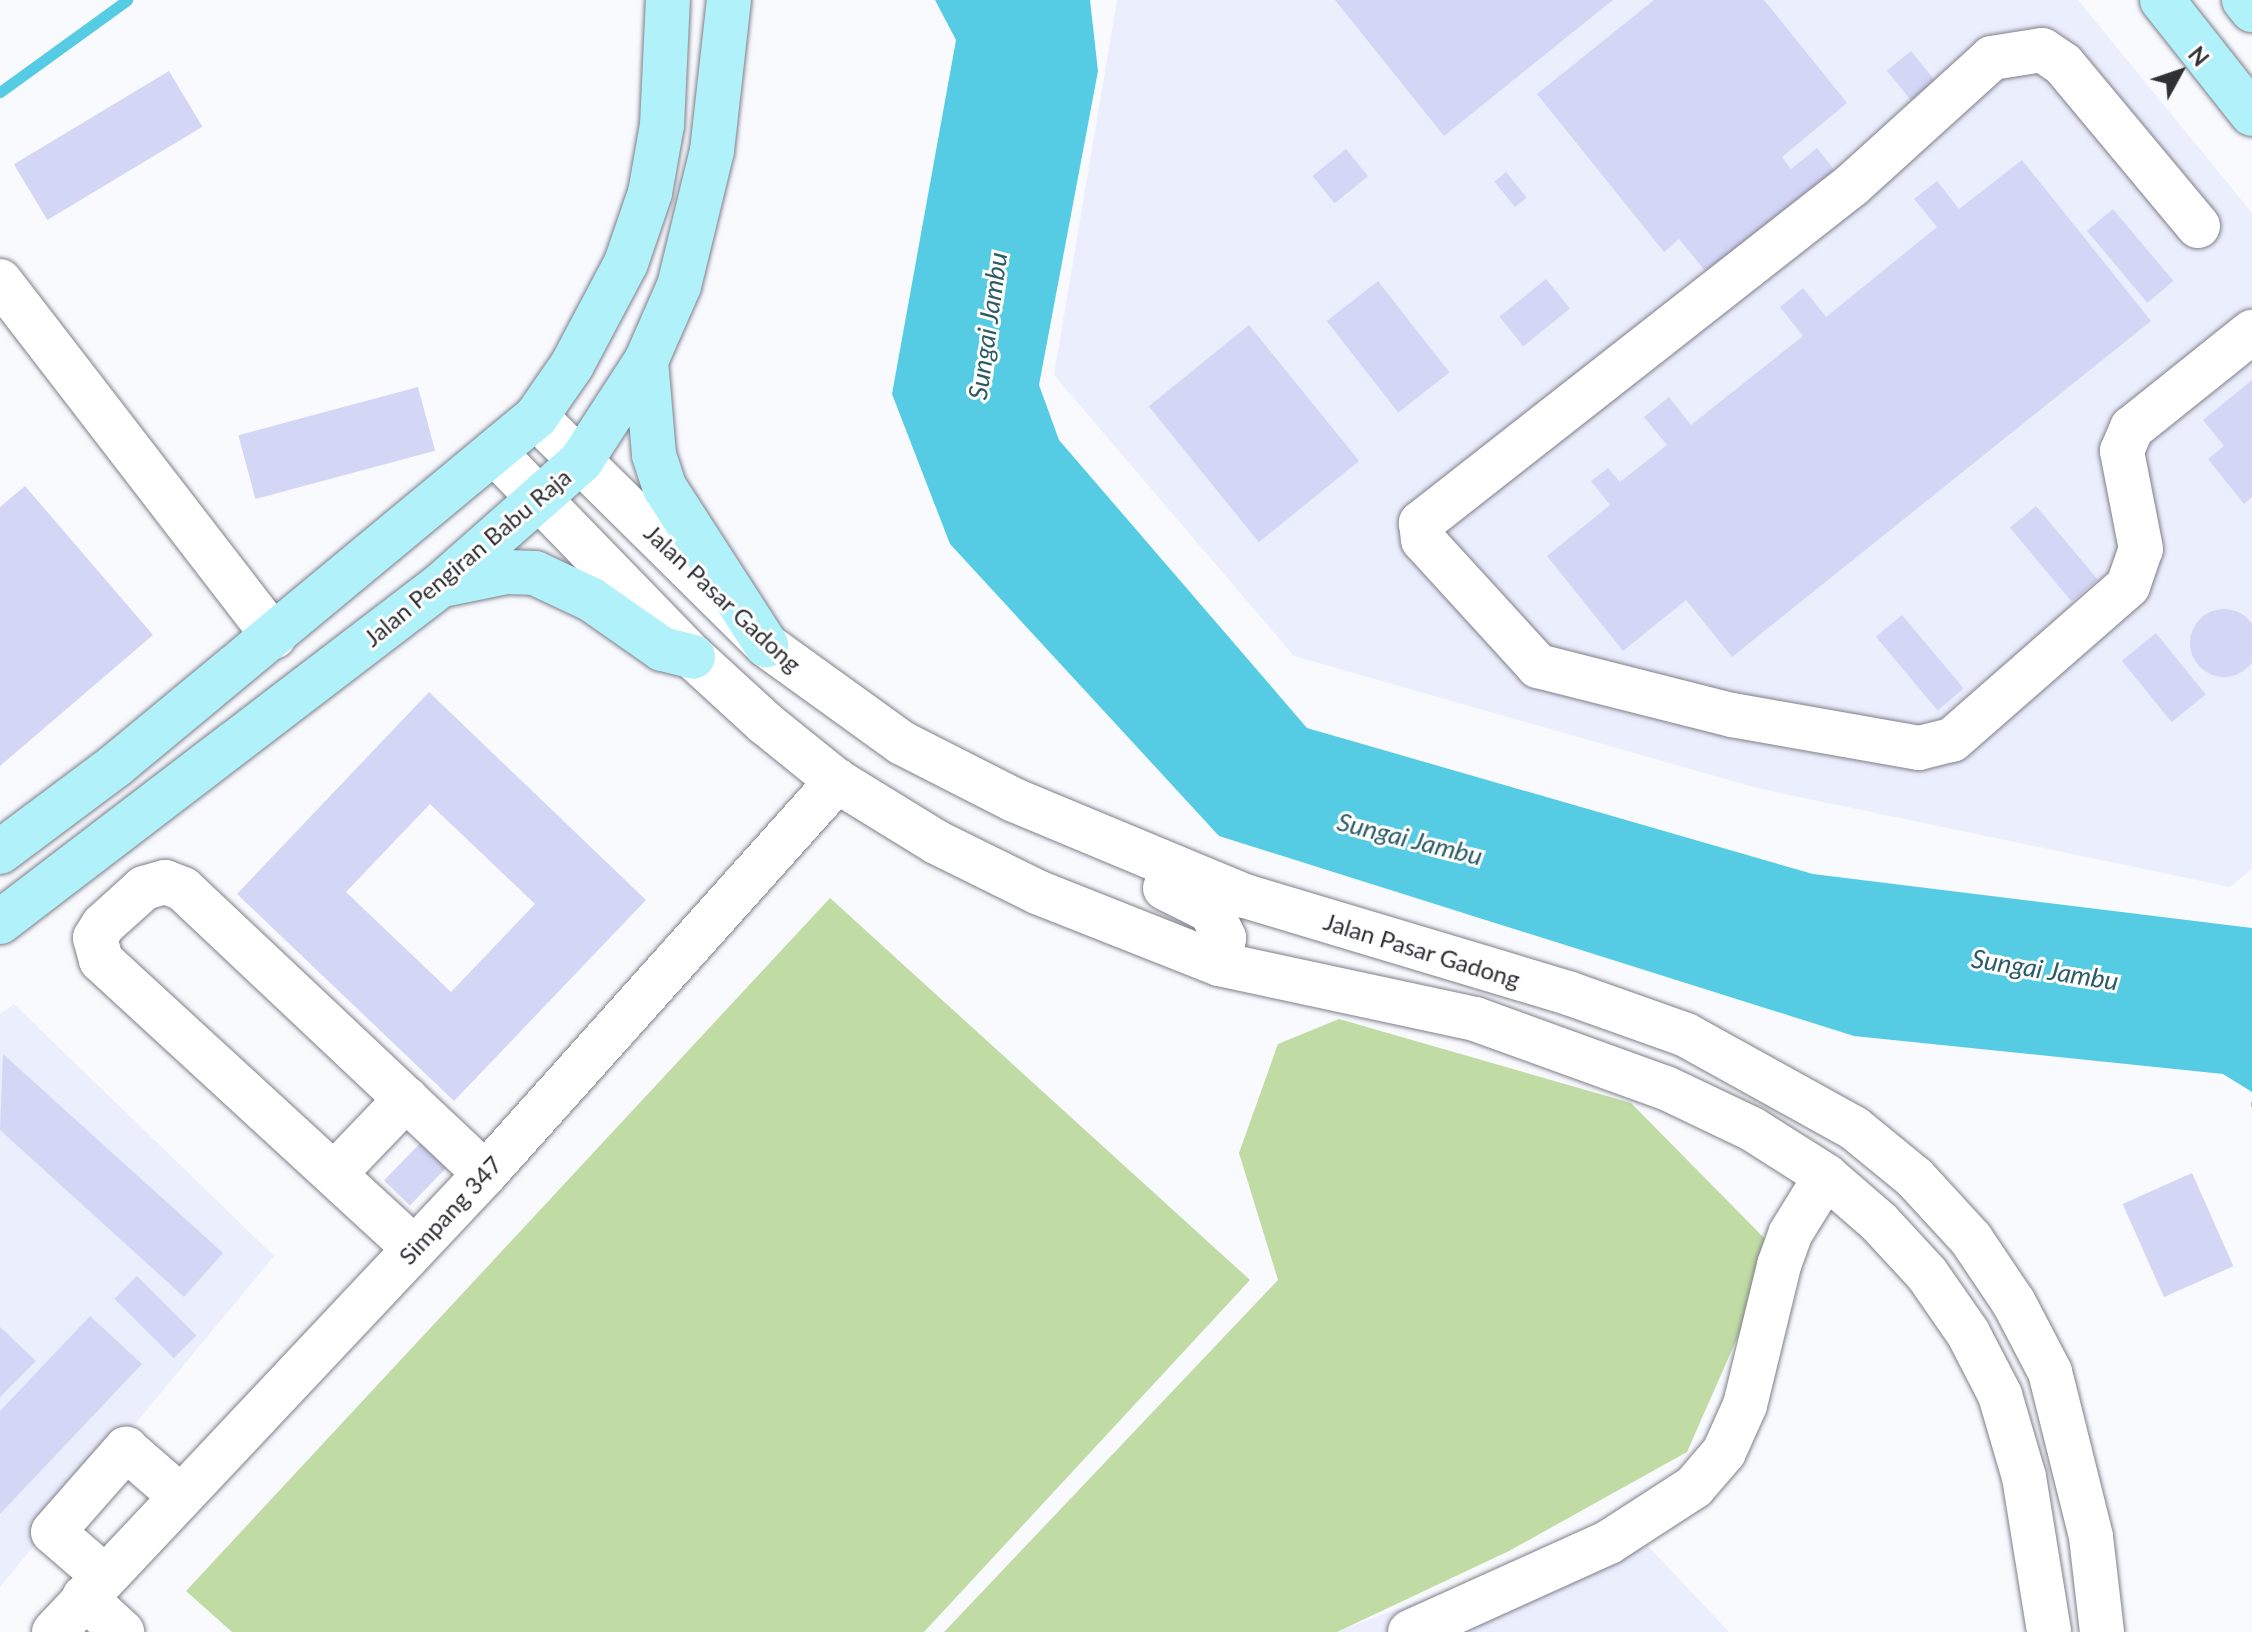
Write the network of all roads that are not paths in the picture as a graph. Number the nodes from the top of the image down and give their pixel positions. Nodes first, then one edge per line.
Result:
1 (668, 0) edge
2 (729, 0) edge
3 (2162, 0) edge
4 (2244, 0) edge
5 (2252, 10) edge
6 (2252, 114) edge
7 (2198, 226) dead end
8 (0, 281) edge
9 (2252, 332) edge
10 (646, 361) junction
11 (536, 417) junction
12 (496, 454) junction
13 (581, 461) junction
14 (541, 501) junction
15 (441, 585) junction
16 (274, 637) junction
17 (766, 645) junction
18 (693, 657) junction
19 (902, 743) junction
20 (837, 781) junction
21 (0, 852) edge
22 (0, 922) edge
23 (1219, 964) junction
24 (406, 1099) junction
25 (335, 1173) junction
26 (485, 1174) junction
27 (1826, 1176) junction
28 (414, 1248) junction
29 (180, 1496) junction
30 (94, 1587) junction
31 (54, 1632) edge
32 (122, 1632) edge
33 (1410, 1632) edge
34 (2049, 1632) edge
35 (2102, 1632) edge

1 - 11 main road
2 - 10 main road, Jalan Pengiran Babu Raja
3 - 6 main road
4 - 5 main road
7 - 9 street
8 - 16 street
10 - 13 main road, Jalan Pengiran Babu Raja
10 - 17 main road
11 - 12 main road
11 - 13 street, Jalan Pasar Gadong
12 - 14 street, Jalan Pasar Gadong
12 - 16 main road
13 - 14 main road, Jalan Pengiran Babu Raja
13 - 17 street, Jalan Pasar Gadong
14 - 15 main road, Jalan Pengiran Babu Raja
14 - 18 street, Jalan Pasar Gadong
15 - 18 main road
15 - 22 main road, Jalan Pengiran Babu Raja
16 - 21 main road
17 - 19 street, Jalan Pasar Gadong
18 - 20 street, Jalan Pasar Gadong
19 - 23 street
19 - 35 street, Jalan Pasar Gadong
20 - 23 street, Jalan Pasar Gadong
20 - 26 street, Simpang 347
23 - 27 street, Jalan Pasar Gadong
24 - 25 street
24 - 25 street
24 - 26 street
25 - 28 street
26 - 28 street, Simpang 347
27 - 33 street
27 - 34 street, Jalan Pasar Gadong
28 - 29 street, Simpang 347
29 - 30 street, Simpang 347
29 - 30 street
30 - 31 street, Simpang 347
30 - 32 street

